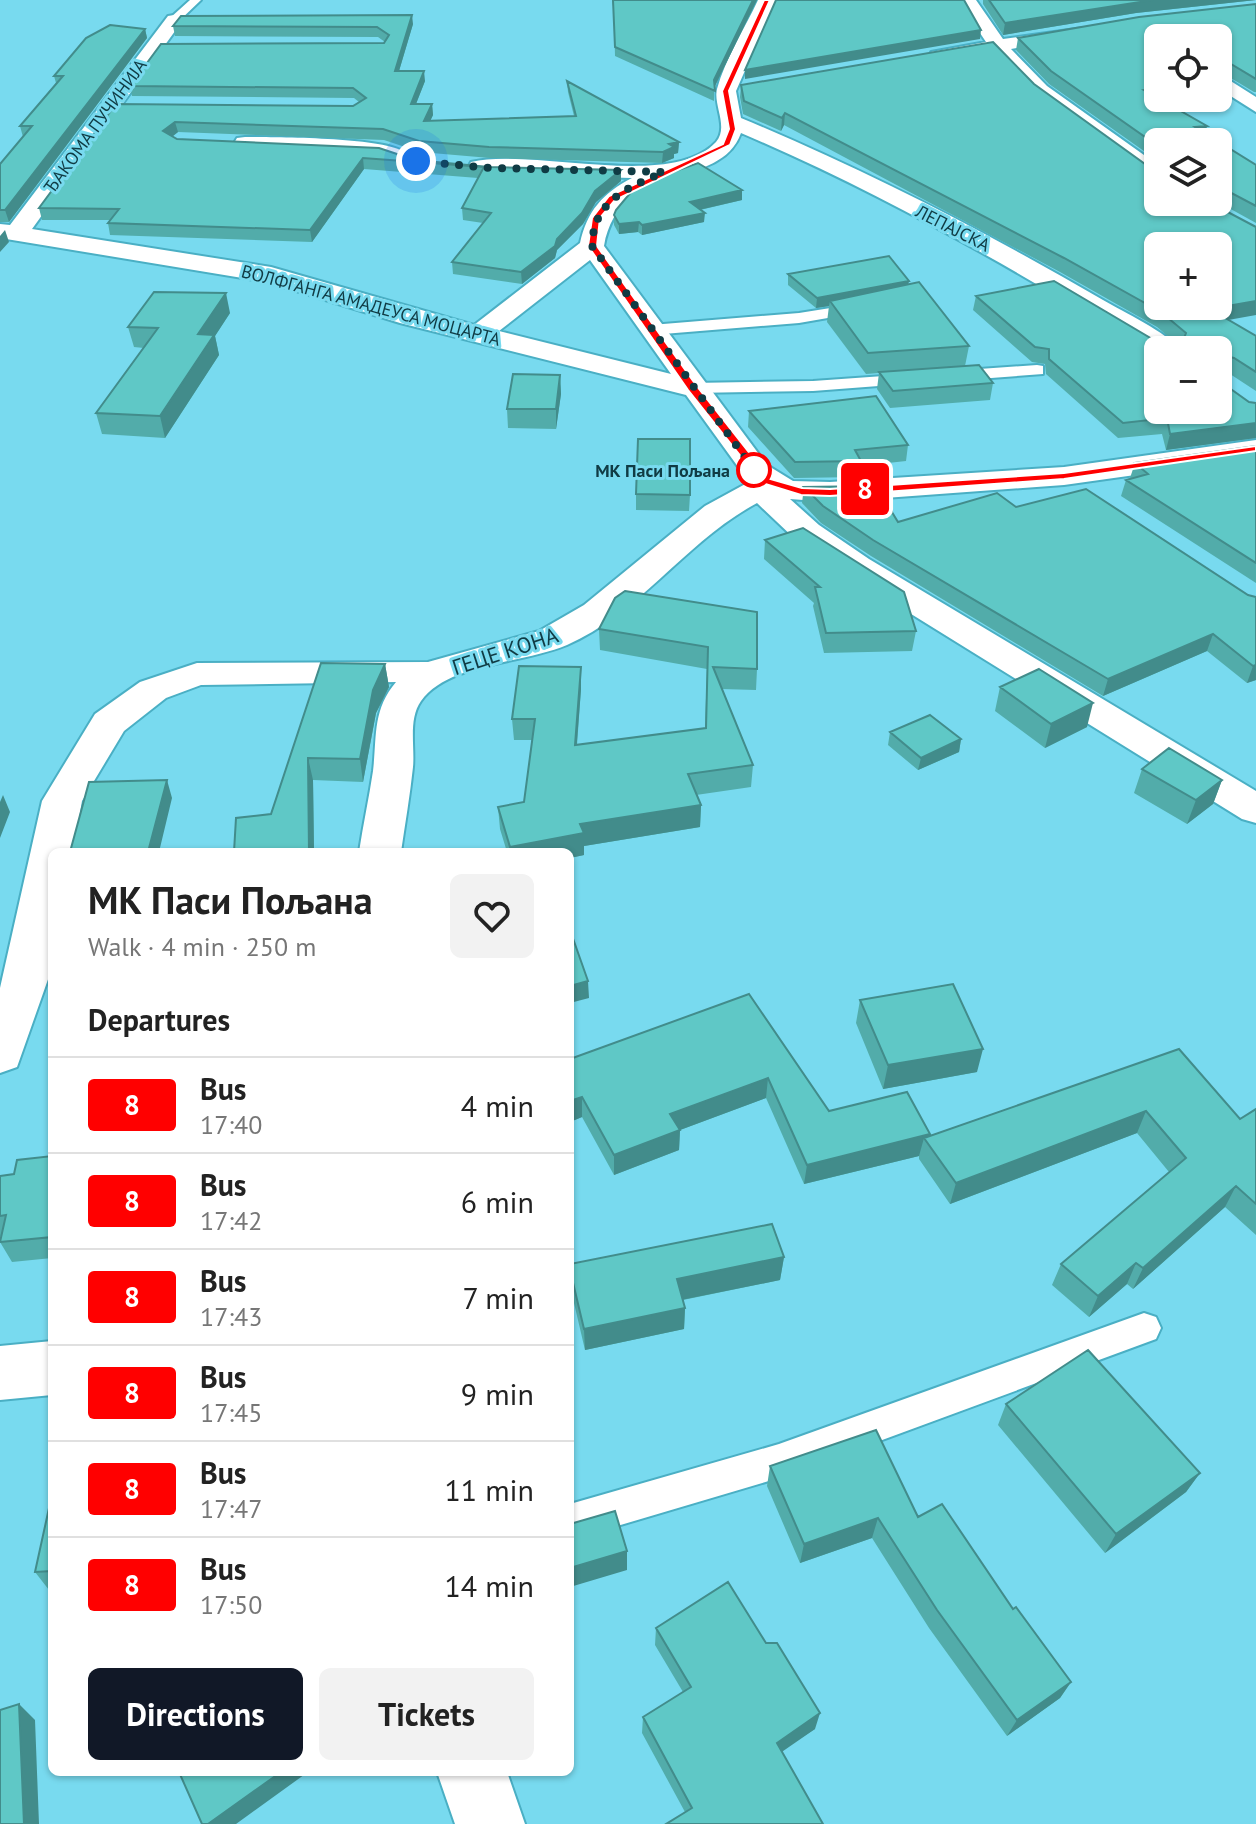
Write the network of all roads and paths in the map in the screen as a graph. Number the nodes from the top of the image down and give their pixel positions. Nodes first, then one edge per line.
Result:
1 (196, 0) edge
2 (767, 0) edge
3 (967, 0) edge
4 (174, 20) joint
5 (1090, 30) edge
6 (155, 45) junction
7 (187, 45) edge
8 (998, 46) junction
9 (922, 59) edge
10 (756, 86) edge
11 (1232, 89) edge
12 (726, 91) junction
13 (111, 105) junction
14 (141, 105) edge
15 (1256, 106) edge
16 (732, 122) junction
17 (223, 143) edge
18 (416, 161) edge
19 (461, 165) edge
20 (1144, 165) edge
21 (664, 172) junction
22 (8, 232) edge
23 (592, 246) junction
24 (879, 305) edge
25 (651, 330) junction
26 (479, 334) junction
27 (1144, 337) edge
28 (1037, 370) dead end
29 (692, 388) junction
30 (1256, 449) edge
31 (1064, 476) junction
32 (766, 487) junction
33 (1102, 501) edge
34 (434, 674) junction
35 (1256, 809) edge
36 (53, 848) edge
37 (380, 848) edge
38 (48, 872) edge
39 (0, 1054) edge
40 (1144, 1328) dead end
41 (48, 1368) edge
42 (0, 1373) edge
43 (574, 1521) edge
44 (473, 1776) edge
45 (490, 1824) edge

1 - 4 lane
2 - 12 street
3 - 8 street
4 - 6 street, ЂАКОМА ПУЧИНИЈА
5 - 8 street
6 - 7 street
6 - 13 street, ЂАКОМА ПУЧИНИЈА
8 - 9 street
8 - 20 street
10 - 12 street
11 - 15 street
12 - 16 street
13 - 14 street
13 - 22 street, ЂАКОМА ПУЧИНИЈА
16 - 21 street
16 - 27 street, ЛЕПАЈСКА
17 - 18 street
19 - 21 street
21 - 23 street
22 - 26 street, ВОЛФГАНГА АМАДЕУСА МОЦАРТА
23 - 25 street
23 - 26 street
24 - 25 lane
25 - 29 street
26 - 29 street, ВОЛФГАНГА АМАДЕУСА МОЦАРТА
28 - 29 lane
29 - 32 street
30 - 31 street
31 - 32 street
31 - 33 street
32 - 34 street, ГЕЦЕ КОНА
32 - 35 street
34 - 36 street
34 - 37 street, ГЕЦЕ КОНА
38 - 39 street
40 - 43 lane
41 - 42 street
44 - 45 street

